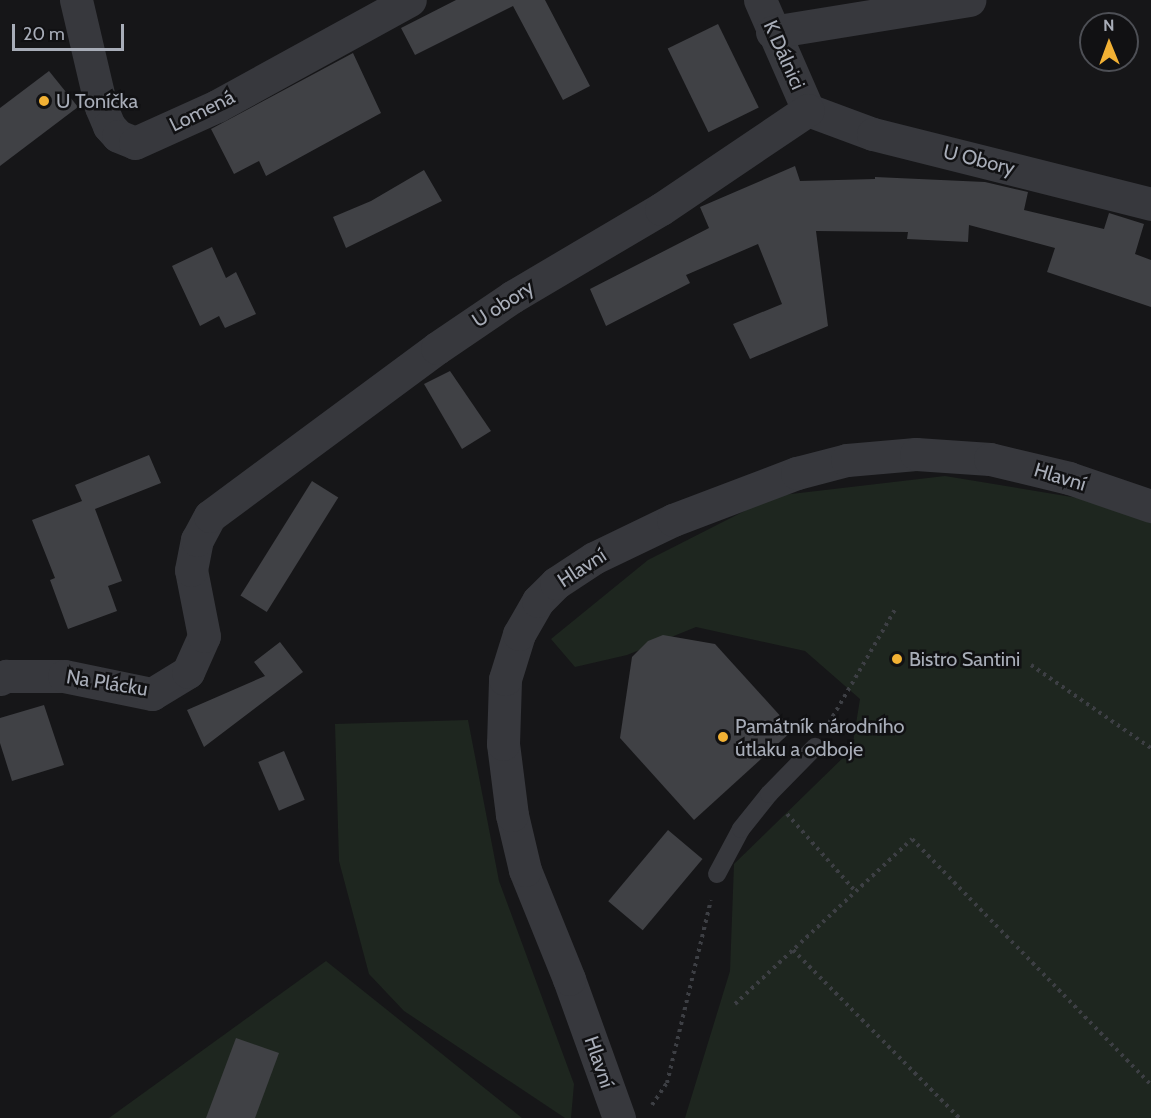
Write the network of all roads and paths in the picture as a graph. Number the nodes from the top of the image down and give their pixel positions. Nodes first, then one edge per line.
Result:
1 (76, 0) edge
2 (411, 0) edge
3 (760, 0) edge
4 (969, 0) edge
5 (772, 32) junction
6 (808, 110) junction
7 (1151, 204) edge
8 (1151, 506) edge
9 (210, 516) joint
10 (896, 608) dead end
11 (1031, 665) dead end
12 (0, 679) edge
13 (815, 747) joint
14 (1151, 748) edge
15 (769, 794) junction
16 (717, 874) joint
17 (856, 892) junction
18 (793, 950) junction
19 (735, 1004) dead end
20 (1151, 1085) edge
21 (634, 1114) edge
22 (959, 1118) edge

1 - 2 street, Lomená
3 - 5 street, K Dálnici
4 - 5 street
5 - 6 street, K Dálnici
6 - 7 street, U Obory
6 - 9 street, U obory
8 - 21 street, Hlavní
9 - 12 street, Na Plácku
10 - 13 path
11 - 14 path
13 - 15 lane
15 - 16 lane
15 - 17 path
16 - 21 path
17 - 18 path
17 - 20 path
18 - 19 path
18 - 22 path

